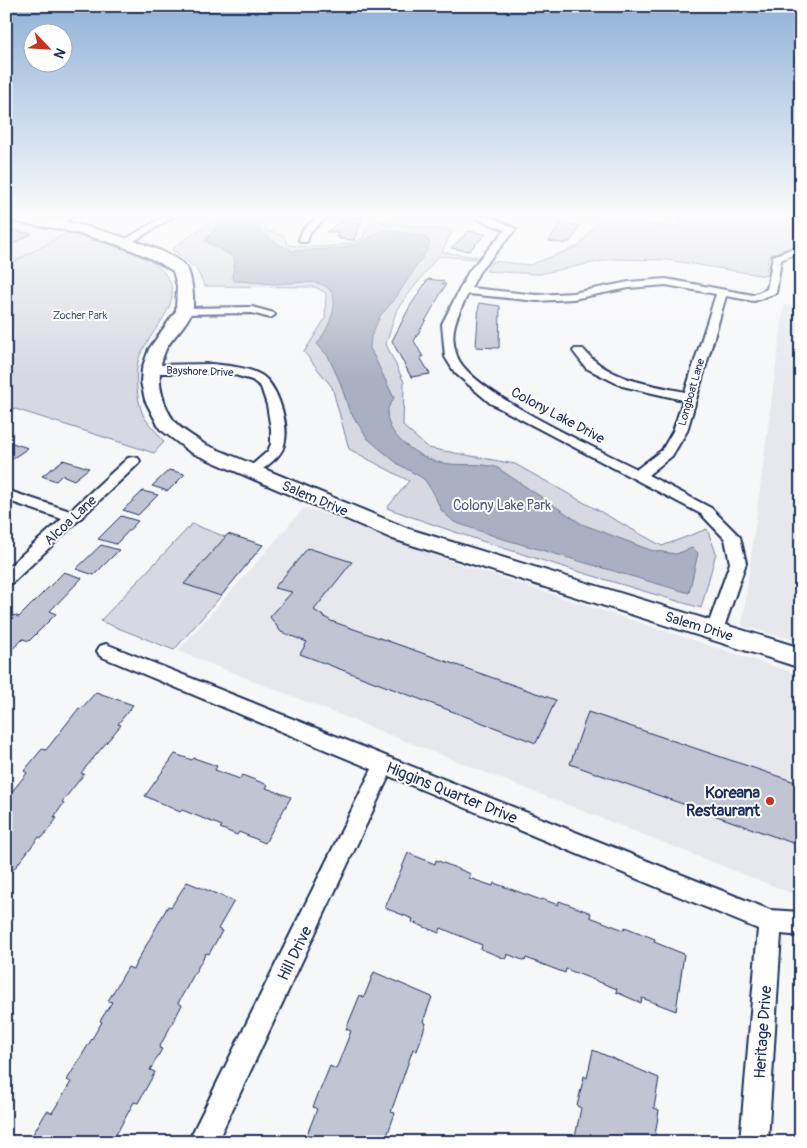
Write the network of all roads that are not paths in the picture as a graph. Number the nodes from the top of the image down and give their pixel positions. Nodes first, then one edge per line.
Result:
1 (180, 271) edge
2 (474, 271) edge
3 (774, 271) edge
4 (464, 291) junction
5 (722, 292) junction
6 (184, 311) junction
7 (270, 316) dead end
8 (579, 351) dead end
9 (151, 369) junction
10 (689, 397) junction
11 (496, 401) junction
12 (480, 408) dead end
13 (133, 461) dead end
14 (252, 471) junction
15 (637, 476) junction
16 (6, 495) edge
17 (73, 517) junction
18 (6, 579) edge
19 (715, 631) junction
20 (106, 651) dead end
21 (801, 658) edge
22 (385, 764) junction
23 (770, 922) junction
24 (801, 924) edge
25 (202, 1142) edge
26 (754, 1142) edge

1 - 6 street
2 - 4 street, Colony Lake Drive
3 - 5 street
4 - 5 street
4 - 11 street, Colony Lake Drive
5 - 10 street, Longboat Lane
6 - 7 street
6 - 9 street, Salem Drive
8 - 10 street
9 - 14 street, Salem Drive
9 - 14 street, Bayshore Drive
10 - 15 street, Longboat Lane
11 - 12 street
11 - 15 street, Colony Lake Drive
13 - 17 street, Alcoa Lane
14 - 19 street, Salem Drive
15 - 19 street, Colony Lake Drive
16 - 17 street
17 - 18 street, Alcoa Lane
19 - 21 street, Salem Drive
20 - 22 street, Higgins Quarter Drive
22 - 23 street, Higgins Quarter Drive
22 - 25 street, Hill Drive
23 - 24 street, Higgins Quarter Drive
23 - 26 street, Heritage Drive

